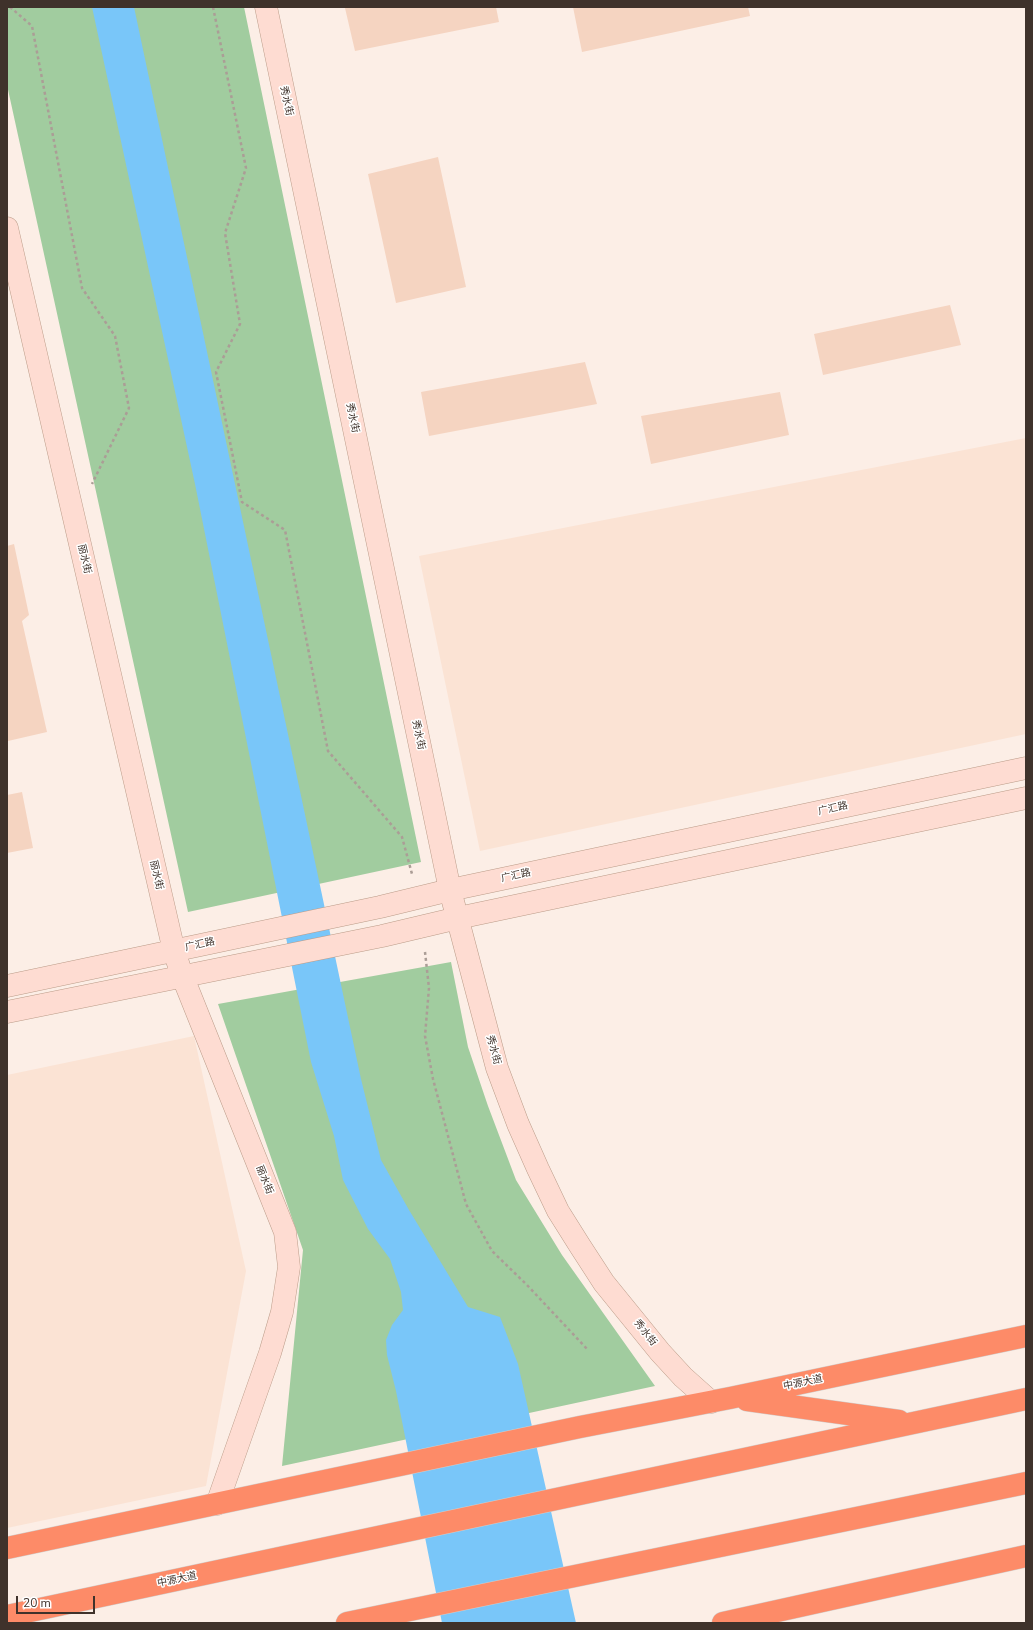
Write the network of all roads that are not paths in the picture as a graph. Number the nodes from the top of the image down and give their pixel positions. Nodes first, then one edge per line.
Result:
1 (266, 7) edge
2 (7, 228) edge
3 (1026, 768) edge
4 (1026, 798) edge
5 (450, 890) junction
6 (458, 918) junction
7 (174, 951) junction
8 (182, 975) junction
9 (7, 986) edge
10 (7, 1012) edge
11 (1026, 1336) edge
12 (1026, 1399) edge
13 (721, 1400) junction
14 (914, 1423) junction
15 (1026, 1483) edge
16 (217, 1504) junction
17 (7, 1548) edge
18 (1026, 1556) edge
19 (7, 1616) edge
20 (784, 1616) edge
21 (347, 1623) edge
22 (723, 1623) edge

1 - 5 main road, 秀水街
2 - 7 main road, 丽水街
3 - 5 main road, 广汇路
4 - 6 main road
5 - 6 main road, 秀水街
5 - 7 main road, 广汇路
6 - 8 main road
6 - 13 main road, 秀水街
7 - 8 main road, 丽水街
7 - 9 main road, 广汇路
8 - 10 main road
8 - 16 main road, 丽水街
11 - 13 highway, 中源大道
12 - 14 highway
13 - 14 highway
13 - 16 highway, 中源大道
14 - 19 highway, 中源大道
15 - 21 highway
16 - 17 highway
18 - 20 highway
20 - 22 highway

